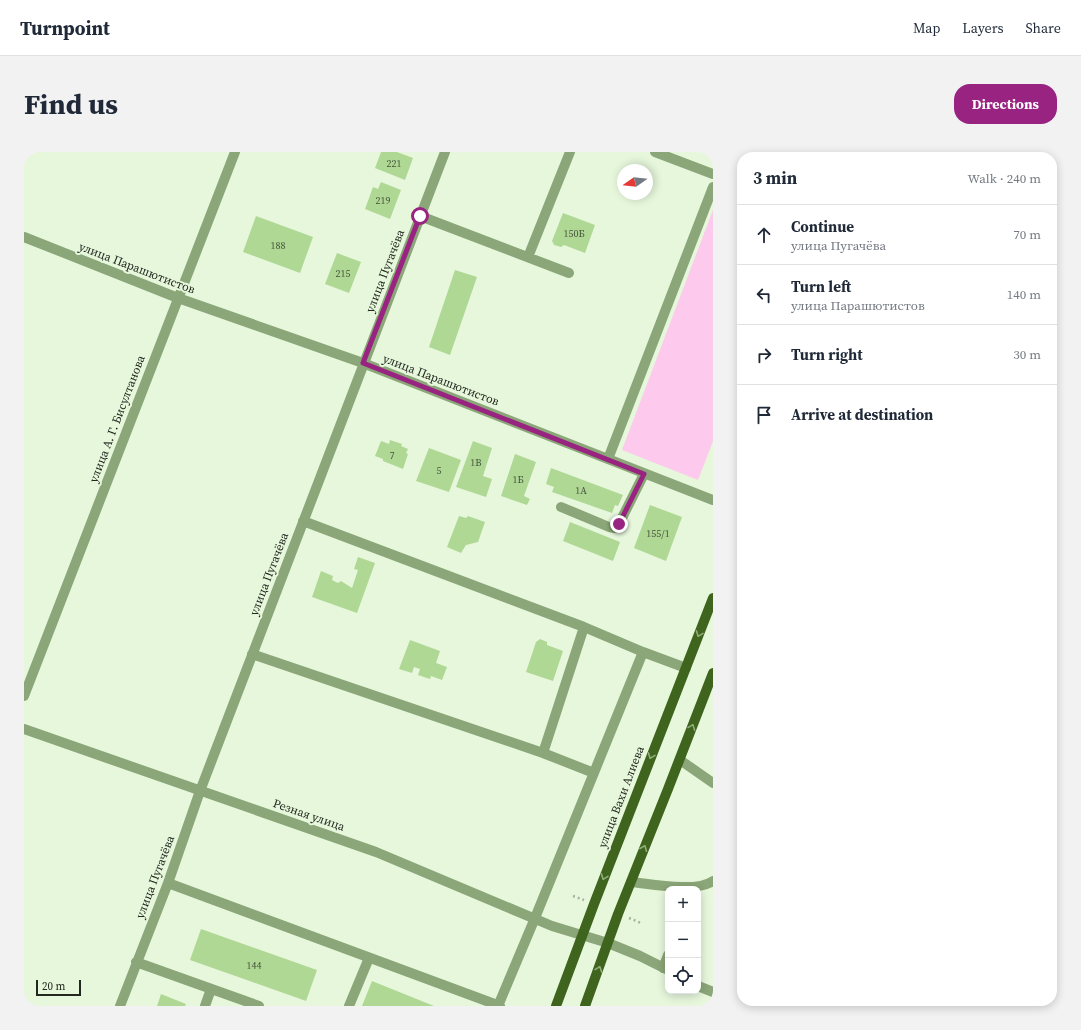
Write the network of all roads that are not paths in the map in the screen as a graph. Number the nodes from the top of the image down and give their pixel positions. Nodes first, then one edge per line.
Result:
1 (235, 152) edge
2 (445, 152) edge
3 (570, 152) edge
4 (655, 152) edge
5 (713, 174) edge
6 (713, 187) edge
7 (420, 216) junction
8 (24, 237) edge
9 (528, 257) junction
10 (570, 273) dead end
11 (178, 298) junction
12 (363, 363) junction
13 (608, 459) junction
14 (644, 474) junction
15 (713, 500) edge
16 (561, 508) dead end
17 (303, 521) junction
18 (713, 598) edge
19 (584, 627) junction
20 (643, 652) junction
21 (252, 654) junction
22 (686, 668) junction
23 (713, 673) edge
24 (24, 696) edge
25 (24, 728) edge
26 (543, 753) junction
27 (680, 760) junction
28 (594, 773) junction
29 (713, 783) edge
30 (200, 791) junction
31 (713, 881) edge
32 (631, 882) junction
33 (168, 883) junction
34 (672, 886) edge
35 (701, 886) edge
36 (535, 918) junction
37 (583, 935) junction
38 (608, 943) junction
39 (369, 958) junction
40 (136, 962) junction
41 (665, 968) edge
42 (701, 987) edge
43 (211, 989) junction
44 (713, 992) edge
45 (120, 1006) edge
46 (205, 1006) edge
47 (259, 1006) edge
48 (349, 1006) edge
49 (499, 1006) edge
50 (556, 1006) edge
51 (585, 1006) edge

1 - 11 street, улица А. Г. Бисултанова
2 - 7 street, улица Пугачёва
3 - 9 street
4 - 5 street
6 - 13 street
7 - 9 street
7 - 12 street, улица Пугачёва
8 - 11 street, улица Парашютистов
9 - 10 street
11 - 12 street, улица Парашютистов
11 - 24 street, улица А. Г. Бисултанова
12 - 13 street, улица Парашютистов
12 - 17 street, улица Пугачёва
13 - 14 street, улица Парашютистов
14 - 15 street, улица Парашютистов
14 - 16 street
17 - 19 street
17 - 21 street, улица Пугачёва
18 -> 22 main road, улица Вахи Алиева
19 - 20 street
19 - 26 street
20 - 22 street
20 - 28 street
21 - 26 street
21 - 30 street, улица Пугачёва
22 -> 37 main road, улица Вахи Алиева
27 -> 23 main road
25 - 30 street, Резная улица
26 - 28 street
27 - 29 street
32 -> 27 main road
28 - 36 street
30 - 33 street, улица Пугачёва
30 - 36 street, Резная улица
31 - 35 street
32 - 34 street
32 - 38 main road
33 - 39 street
33 - 40 street, улица Пугачёва
36 - 37 street, Резная улица
36 - 49 street
37 - 38 street, Резная улица
37 - 50 main road, улица Вахи Алиева
38 - 41 street, Резная улица
51 -> 38 main road
39 - 48 street
39 - 49 street
40 - 43 street
40 - 45 street, улица Пугачёва
42 - 44 street
43 - 46 street
43 - 47 street

